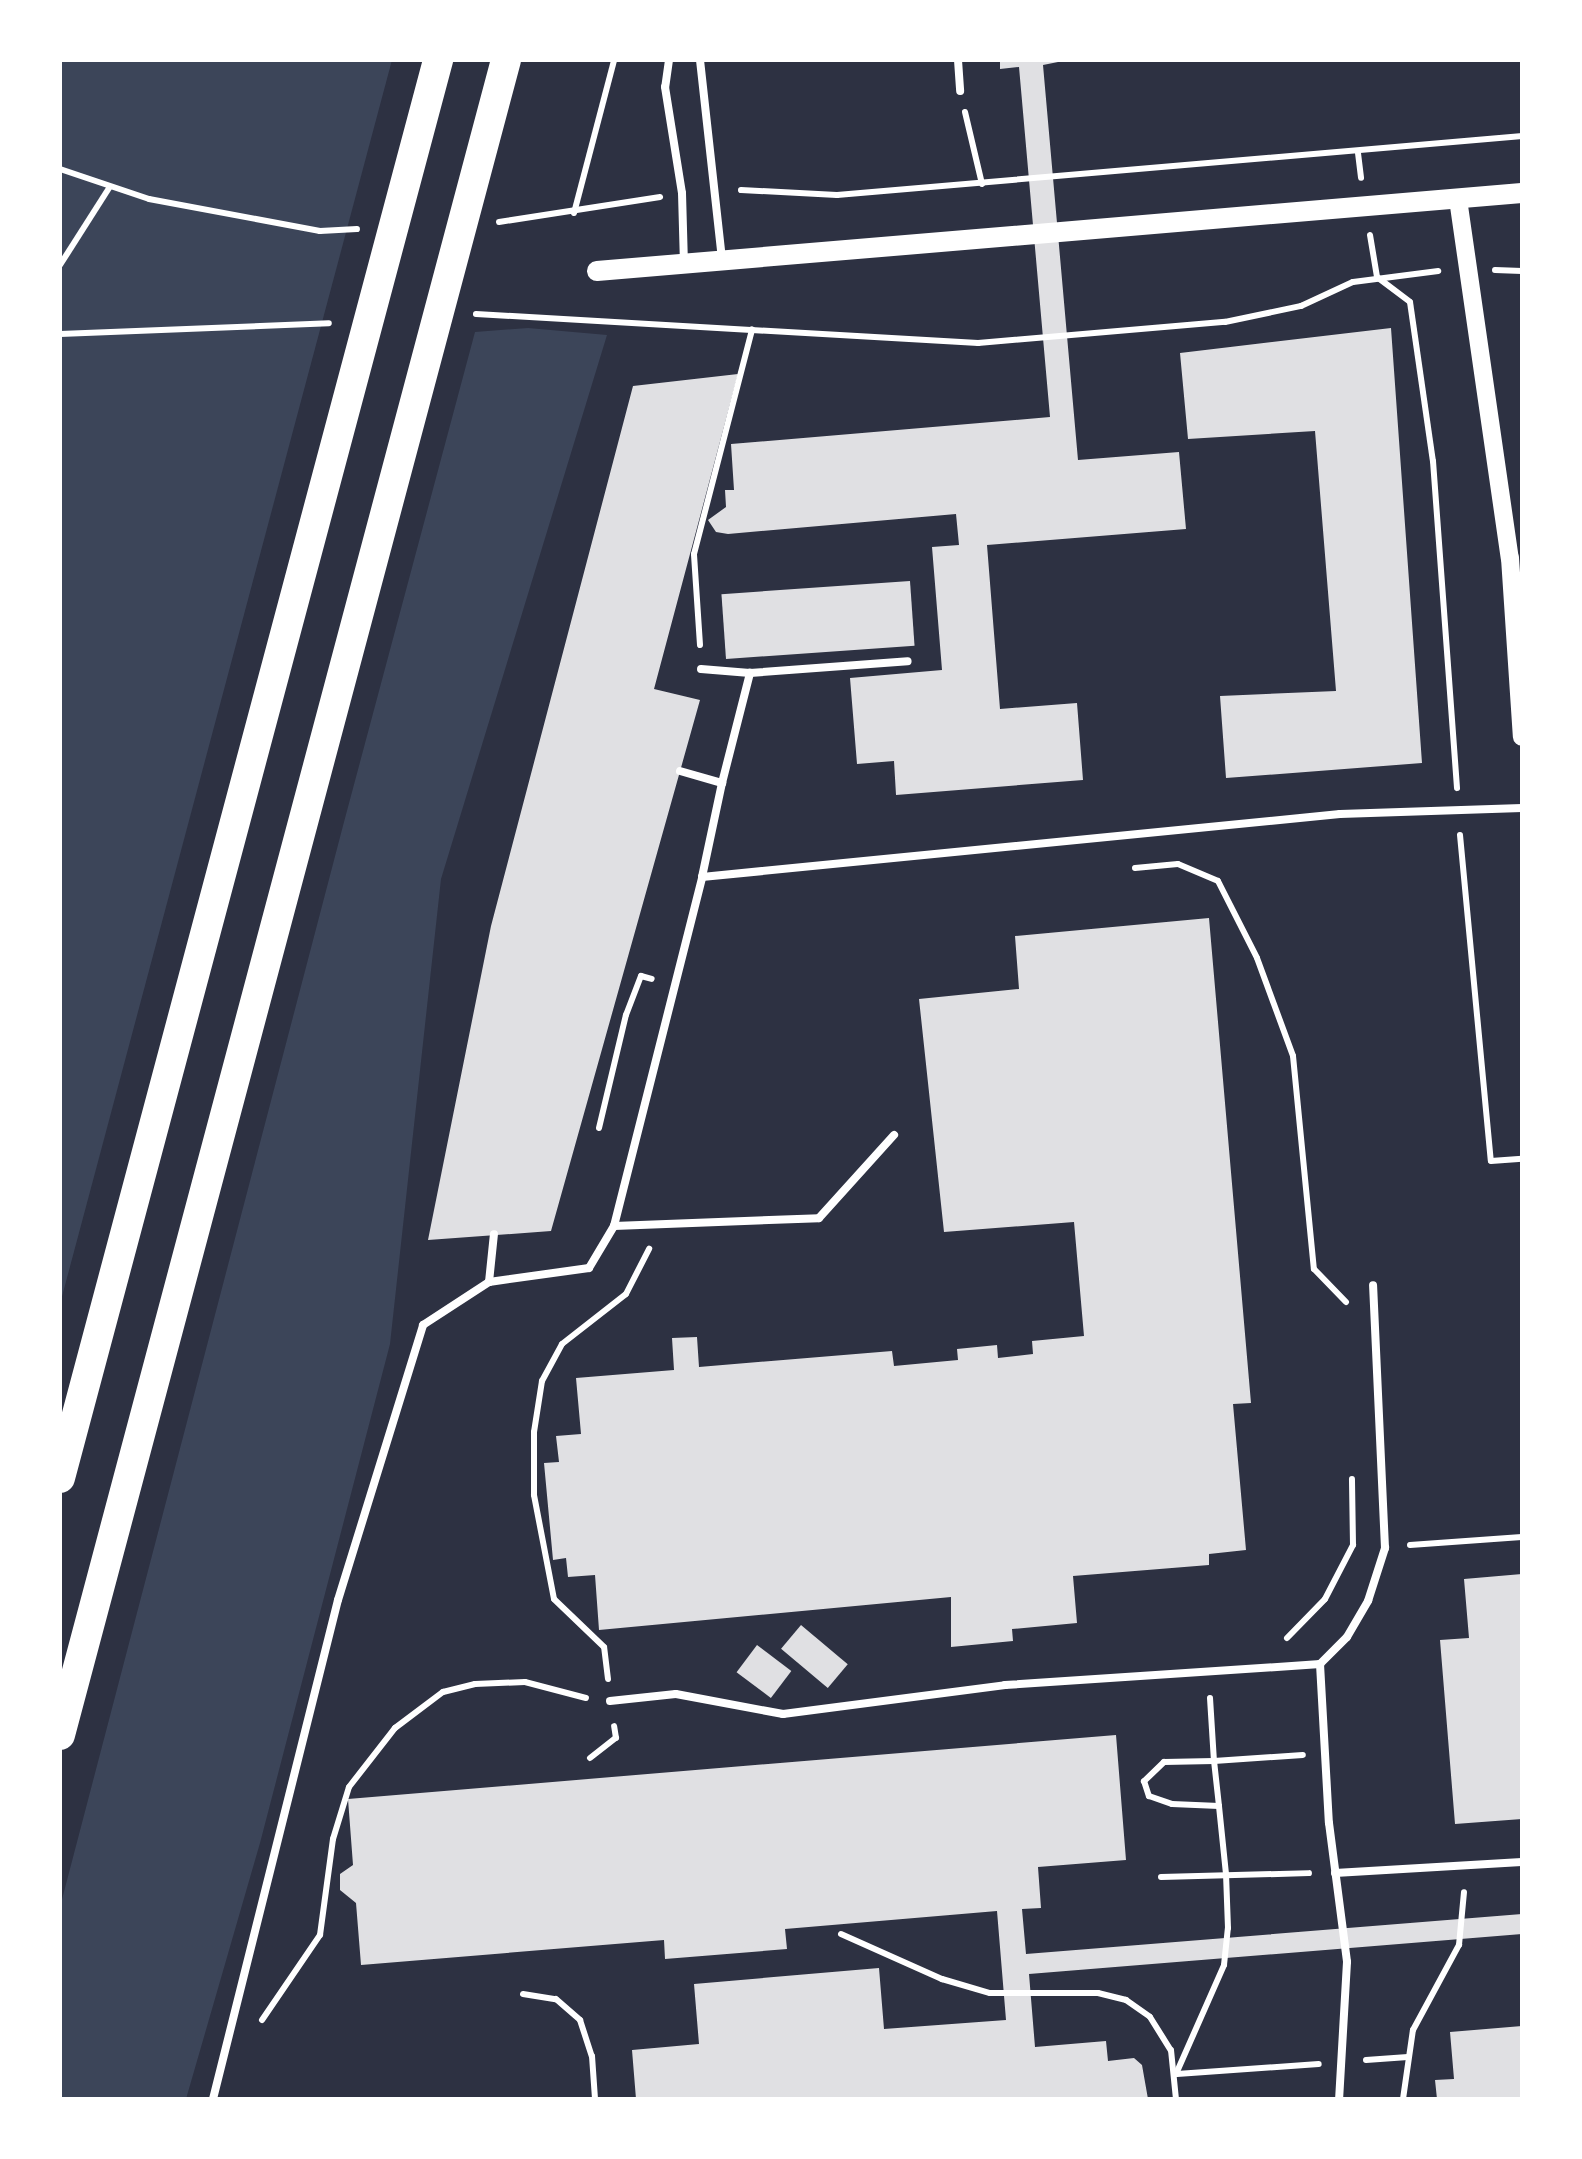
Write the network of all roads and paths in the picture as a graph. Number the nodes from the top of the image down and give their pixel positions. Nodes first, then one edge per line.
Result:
1 (438, 60) edge
2 (506, 60) edge
3 (614, 60) edge
4 (669, 60) edge
5 (700, 60) edge
6 (958, 60) edge
7 (960, 91) joint
8 (1522, 136) edge
9 (60, 169) edge
10 (982, 184) junction
11 (109, 188) junction
12 (710, 188) junction
13 (682, 193) junction
14 (1522, 193) edge
15 (1458, 199) junction
16 (574, 213) junction
17 (484, 222) dead end
18 (368, 228) dead end
19 (723, 263) junction
20 (60, 264) edge
21 (684, 266) junction
22 (1468, 269) junction
23 (597, 271) dead end
24 (1522, 271) edge
25 (1377, 277) junction
26 (470, 314) dead end
27 (341, 322) dead end
28 (752, 329) junction
29 (60, 334) edge
30 (700, 610) dead end
31 (908, 661) dead end
32 (701, 670) dead end
33 (750, 673) junction
34 (1522, 737) edge
35 (680, 772) dead end
36 (722, 783) junction
37 (1458, 808) junction
38 (1522, 808) edge
39 (1136, 868) dead end
40 (702, 877) junction
41 (632, 998) dead end
42 (610, 1022) dead end
43 (623, 1024) junction
44 (599, 1128) dead end
45 (894, 1135) dead end
46 (1522, 1159) edge
47 (656, 1224) junction
48 (614, 1226) junction
49 (494, 1234) dead end
50 (489, 1282) junction
51 (1373, 1285) dead end
52 (1347, 1320) dead end
53 (1351, 1470) dead end
54 (60, 1478) edge
55 (1522, 1537) edge
56 (1354, 1545) junction
57 (1385, 1548) junction
58 (1326, 1598) dead end
59 (1320, 1664) junction
60 (610, 1701) junction
61 (60, 1735) edge
62 (590, 1758) dead end
63 (1219, 1806) junction
64 (1522, 1862) edge
65 (1466, 1870) junction
66 (1335, 1873) junction
67 (1226, 1874) junction
68 (1161, 1877) dead end
69 (841, 1934) dead end
70 (523, 1994) dead end
71 (260, 2026) dead end
72 (1408, 2056) junction
73 (1345, 2062) junction
74 (1176, 2074) junction
75 (213, 2099) edge
76 (594, 2099) edge
77 (1176, 2099) edge
78 (1339, 2099) edge
79 (1402, 2099) edge

1 - 54 highway
2 - 61 highway
3 - 16 path
4 - 13 lane
5 - 12 lane
6 - 7 lane
7 - 10 path
8 - 10 path
9 - 11 path
10 - 12 path
11 - 18 path
11 - 20 path
12 - 19 lane
13 - 16 path
13 - 21 lane
14 - 15 main road
15 - 19 main road
15 - 22 street
16 - 17 path
19 - 21 main road
21 - 23 main road
22 - 24 path
22 - 25 path
22 - 34 street
25 - 28 path
25 - 37 path
26 - 28 path
27 - 29 path
28 - 30 path
31 - 33 lane
32 - 33 lane
33 - 36 lane
35 - 36 lane
36 - 40 lane
37 - 38 lane
37 - 40 lane
37 - 46 path
39 - 52 path
40 - 48 lane
41 - 43 path
42 - 43 path
43 - 44 path
45 - 47 lane
47 - 48 lane
47 - 60 path
48 - 50 lane
49 - 50 lane
50 - 75 lane
51 - 57 lane
53 - 56 path
55 - 57 path
56 - 57 path
56 - 58 path
57 - 59 lane
59 - 60 lane
59 - 66 lane
60 - 62 path
60 - 71 path
63 - 63 path
63 - 67 path
64 - 65 lane
65 - 66 lane
65 - 72 path
66 - 67 path
66 - 73 lane
67 - 68 path
67 - 74 path
69 - 74 path
70 - 76 path
72 - 73 path
72 - 79 path
73 - 74 path
73 - 78 lane
74 - 77 path

